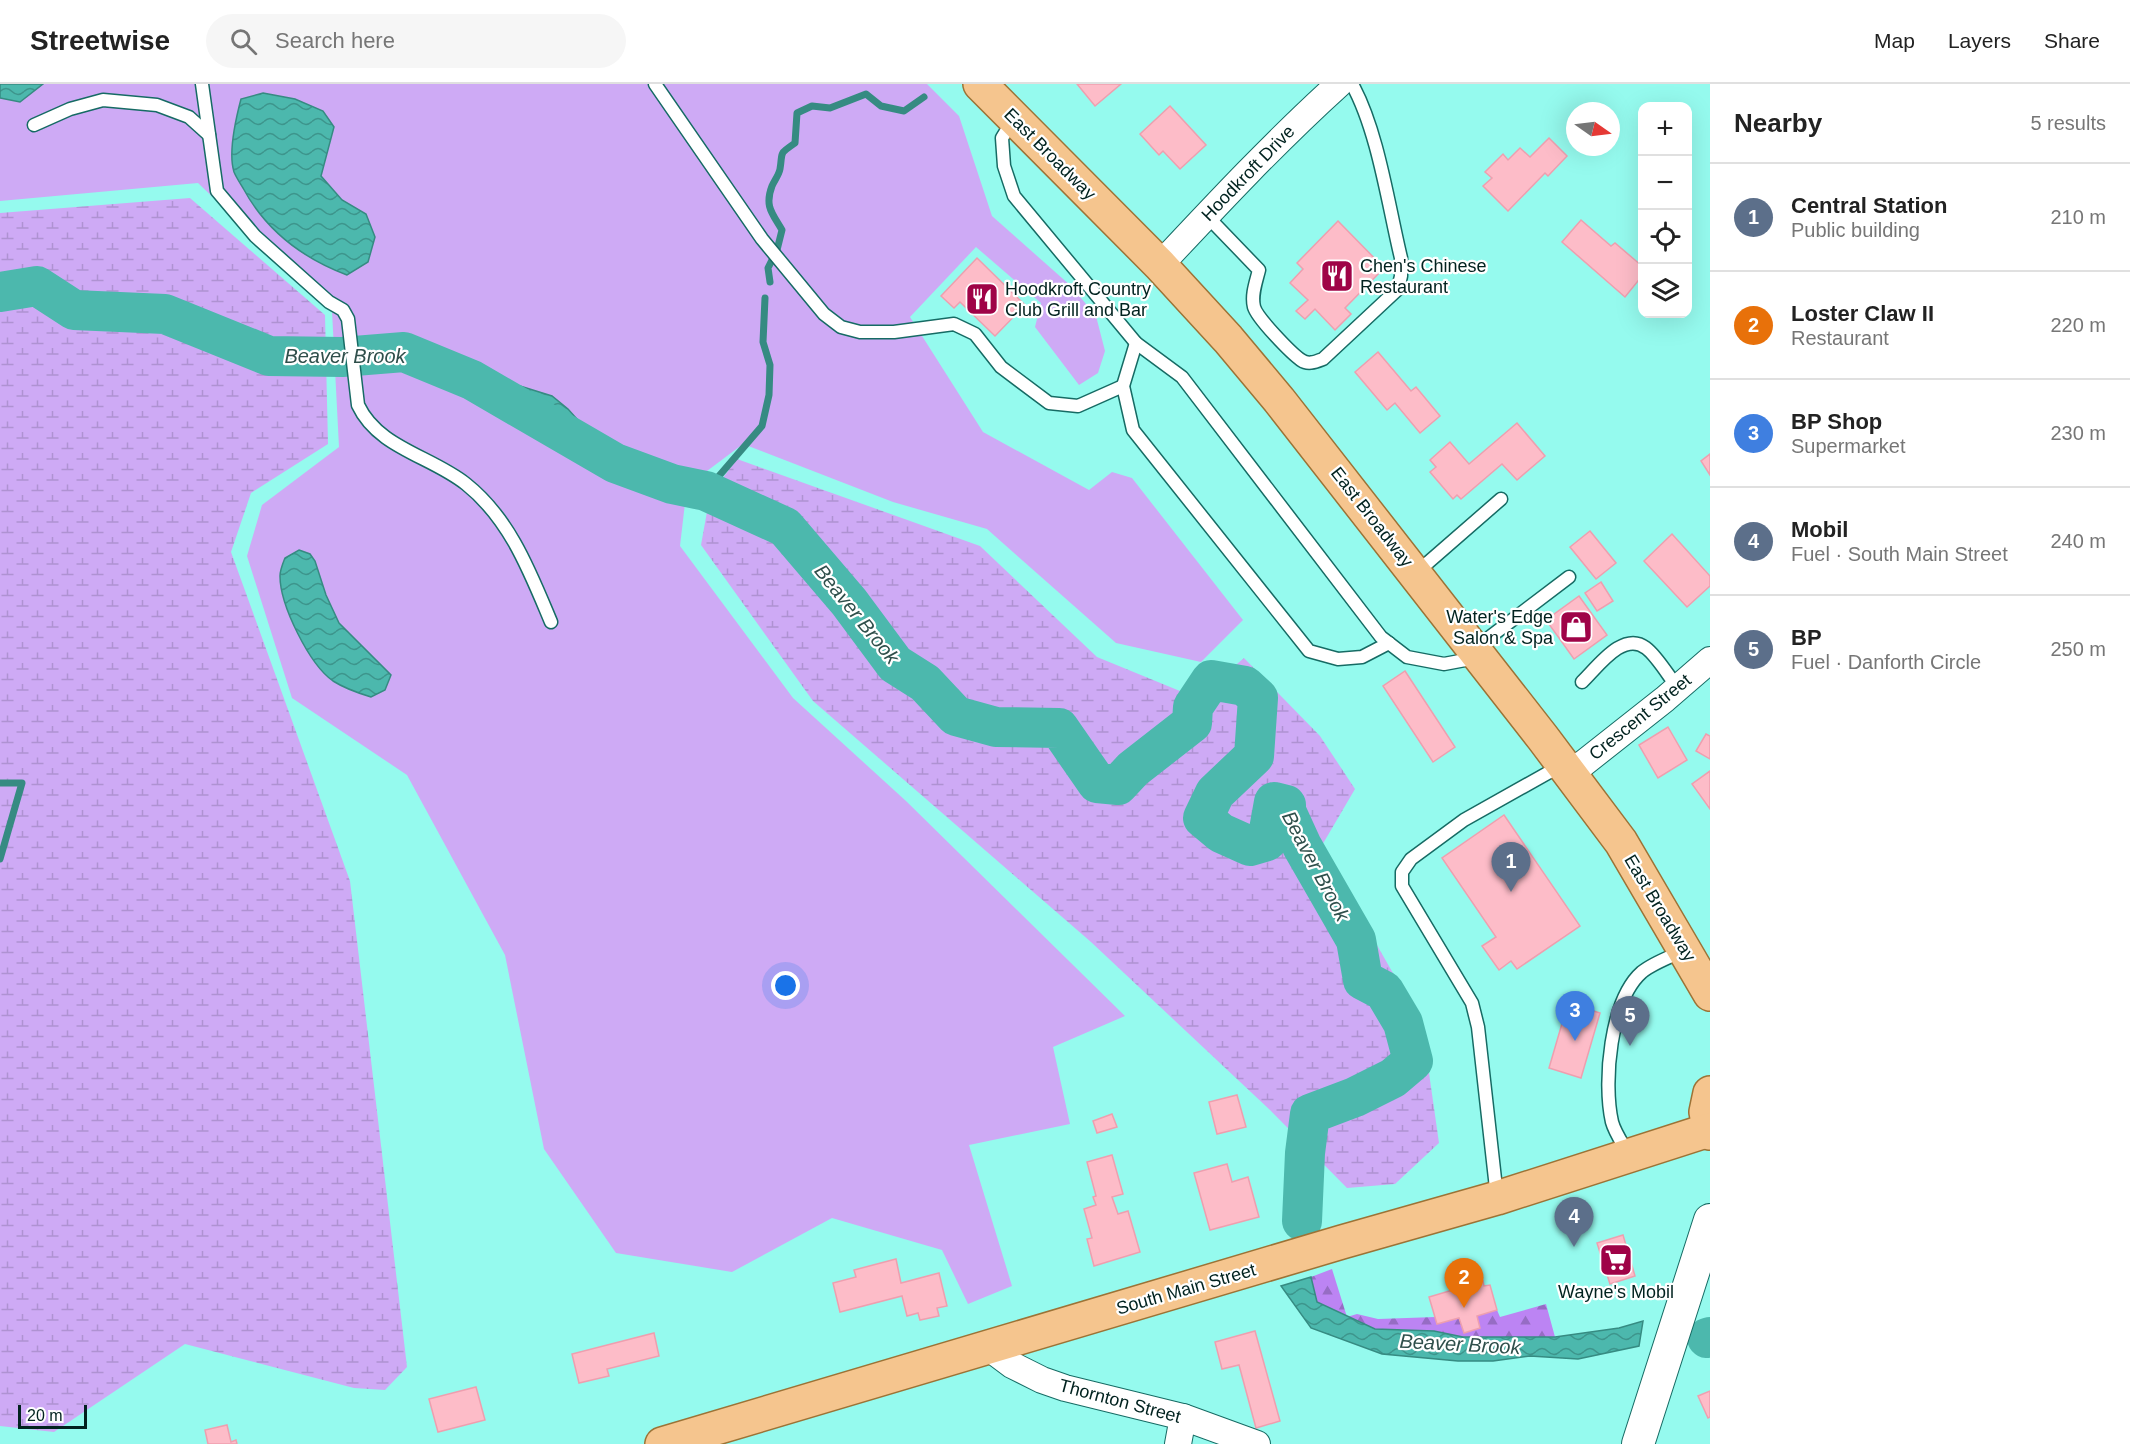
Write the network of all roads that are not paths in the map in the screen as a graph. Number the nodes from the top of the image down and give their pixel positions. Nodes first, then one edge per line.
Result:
1 (202, 84) edge
2 (655, 84) edge
3 (980, 84) edge
4 (1339, 84) edge
5 (1352, 84) edge
6 (1014, 118) junction
7 (34, 125) dead end
8 (209, 135) junction
9 (1206, 215) junction
10 (1160, 265) junction
11 (1136, 344) junction
12 (1123, 386) junction
13 (1501, 499) dead end
14 (1415, 573) junction
15 (1569, 577) dead end
16 (551, 622) dead end
17 (1389, 643) junction
18 (1477, 653) junction
19 (1710, 660) edge
20 (1582, 682) dead end
21 (1678, 688) junction
22 (1567, 769) junction
23 (1685, 950) junction
24 (1710, 994) edge
25 (1710, 1093) edge
26 (1709, 1132) edge
27 (1629, 1156) junction
28 (1497, 1198) junction
29 (1707, 1238) edge
30 (988, 1347) junction
31 (1183, 1417) junction
32 (662, 1444) edge
33 (1178, 1444) edge
34 (1257, 1444) edge
35 (1638, 1444) edge

1 - 8 lane
2 - 12 lane
3 - 6 main road, East Broadway
4 - 9 street, Hoodkroft Drive
5 - 9 lane
6 - 10 main road, East Broadway
6 - 11 lane
7 - 8 lane
8 - 16 lane
9 - 10 street, Hoodkroft Drive
10 - 14 main road, East Broadway
11 - 12 lane
11 - 17 lane
12 - 17 lane
13 - 14 lane
14 - 18 main road, East Broadway
15 - 18 lane
17 - 18 lane
18 - 22 main road, East Broadway
19 - 21 street, Crescent Street
20 - 21 lane
21 - 22 street, Crescent Street
22 - 23 main road, East Broadway
22 - 28 lane
23 - 24 main road, East Broadway
23 - 27 lane
25 - 26 main road
26 - 27 main road, South Main Street
27 - 28 main road, South Main Street
28 - 30 main road, South Main Street
29 - 35 street
30 - 31 street, Thornton Street
30 - 32 main road, South Main Street
31 - 33 street
31 - 34 street, Thornton Street

